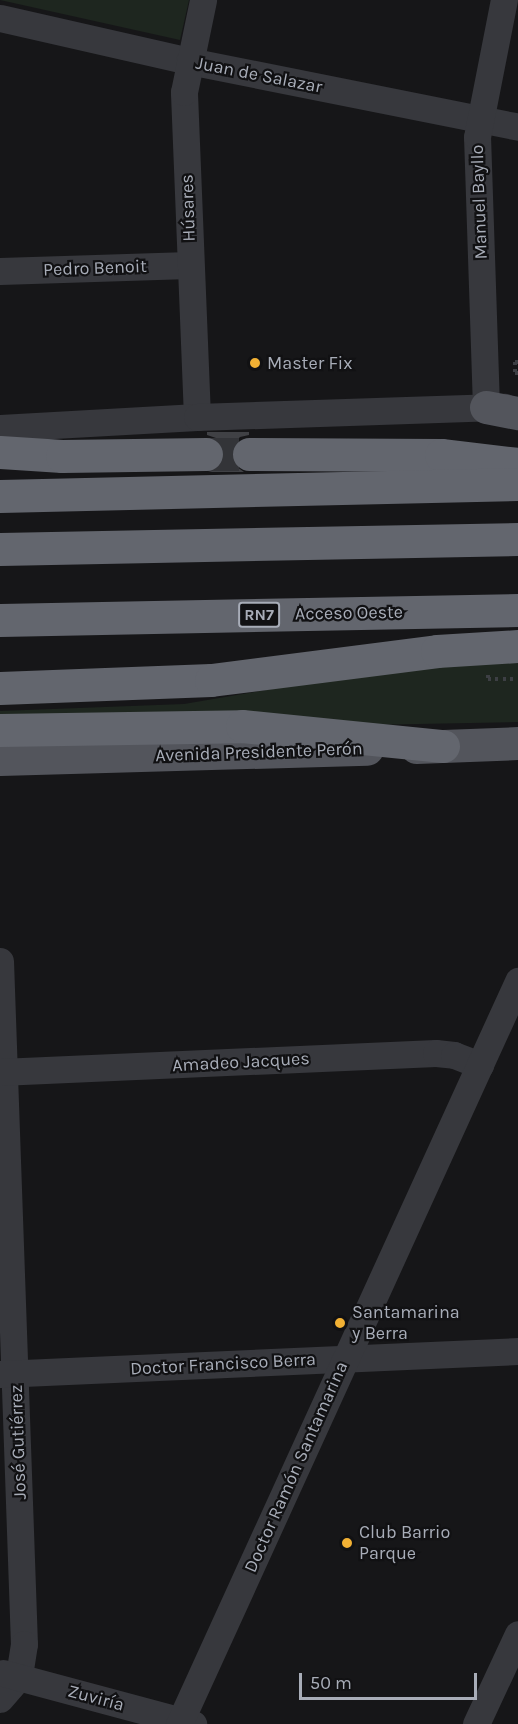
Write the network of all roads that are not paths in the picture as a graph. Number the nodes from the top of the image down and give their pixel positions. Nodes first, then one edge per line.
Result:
1 (203, 0) edge
2 (504, 0) edge
3 (0, 18) edge
4 (189, 61) junction
5 (479, 119) junction
6 (518, 127) edge
7 (189, 265) junction
8 (0, 272) edge
9 (486, 407) junction
10 (518, 407) edge
11 (518, 413) edge
12 (197, 417) junction
13 (0, 428) edge
14 (0, 452) edge
15 (206, 454) tunnel mouth
16 (249, 454) tunnel mouth
17 (518, 464) edge
18 (518, 484) edge
19 (0, 496) edge
20 (518, 539) edge
21 (0, 549) edge
22 (518, 610) edge
23 (0, 620) edge
24 (518, 646) edge
25 (0, 688) edge
26 (0, 730) edge
27 (518, 743) edge
28 (443, 746) junction
29 (0, 759) edge
30 (0, 961) edge
31 (518, 981) edge
32 (480, 1065) junction
33 (2, 1072) edge
34 (518, 1351) edge
35 (346, 1358) junction
36 (8, 1374) edge
37 (518, 1634) edge
38 (10, 1675) edge
39 (0, 1699) edge
40 (184, 1723) edge
41 (476, 1724) edge

1 - 4 street, Húsares
2 - 5 street, Manuel Bayllo
3 - 4 street, Juan de Salazar
4 - 5 street, Juan de Salazar
4 - 7 street, Húsares
5 - 6 street, Juan de Salazar
5 - 9 street, Manuel Bayllo
7 - 8 street, Pedro Benoit
7 - 12 street, Húsares
9 - 10 street
9 - 11 main road
9 - 12 street
12 - 13 street
14 - 15 highway
16 - 17 highway
18 - 19 highway
20 - 21 highway
22 - 23 highway, Acceso Oeste / RN7
24 - 25 highway
26 - 28 highway
27 - 28 main road, Avenida Presidente Perón
28 - 29 main road, Avenida Presidente Perón
30 - 33 street, José Gutiérrez
31 - 32 street, Doctor Ramón Santamarina
32 - 33 street, Amadeo Jacques
32 - 35 street, Doctor Ramón Santamarina
33 - 36 street, José Gutiérrez
34 - 35 street, Doctor Francisco Berra
35 - 36 street, Doctor Francisco Berra
35 - 40 street, Doctor Ramón Santamarina
36 - 38 street, José Gutiérrez
37 - 41 street
38 - 39 street
38 - 40 street, Zuviría

